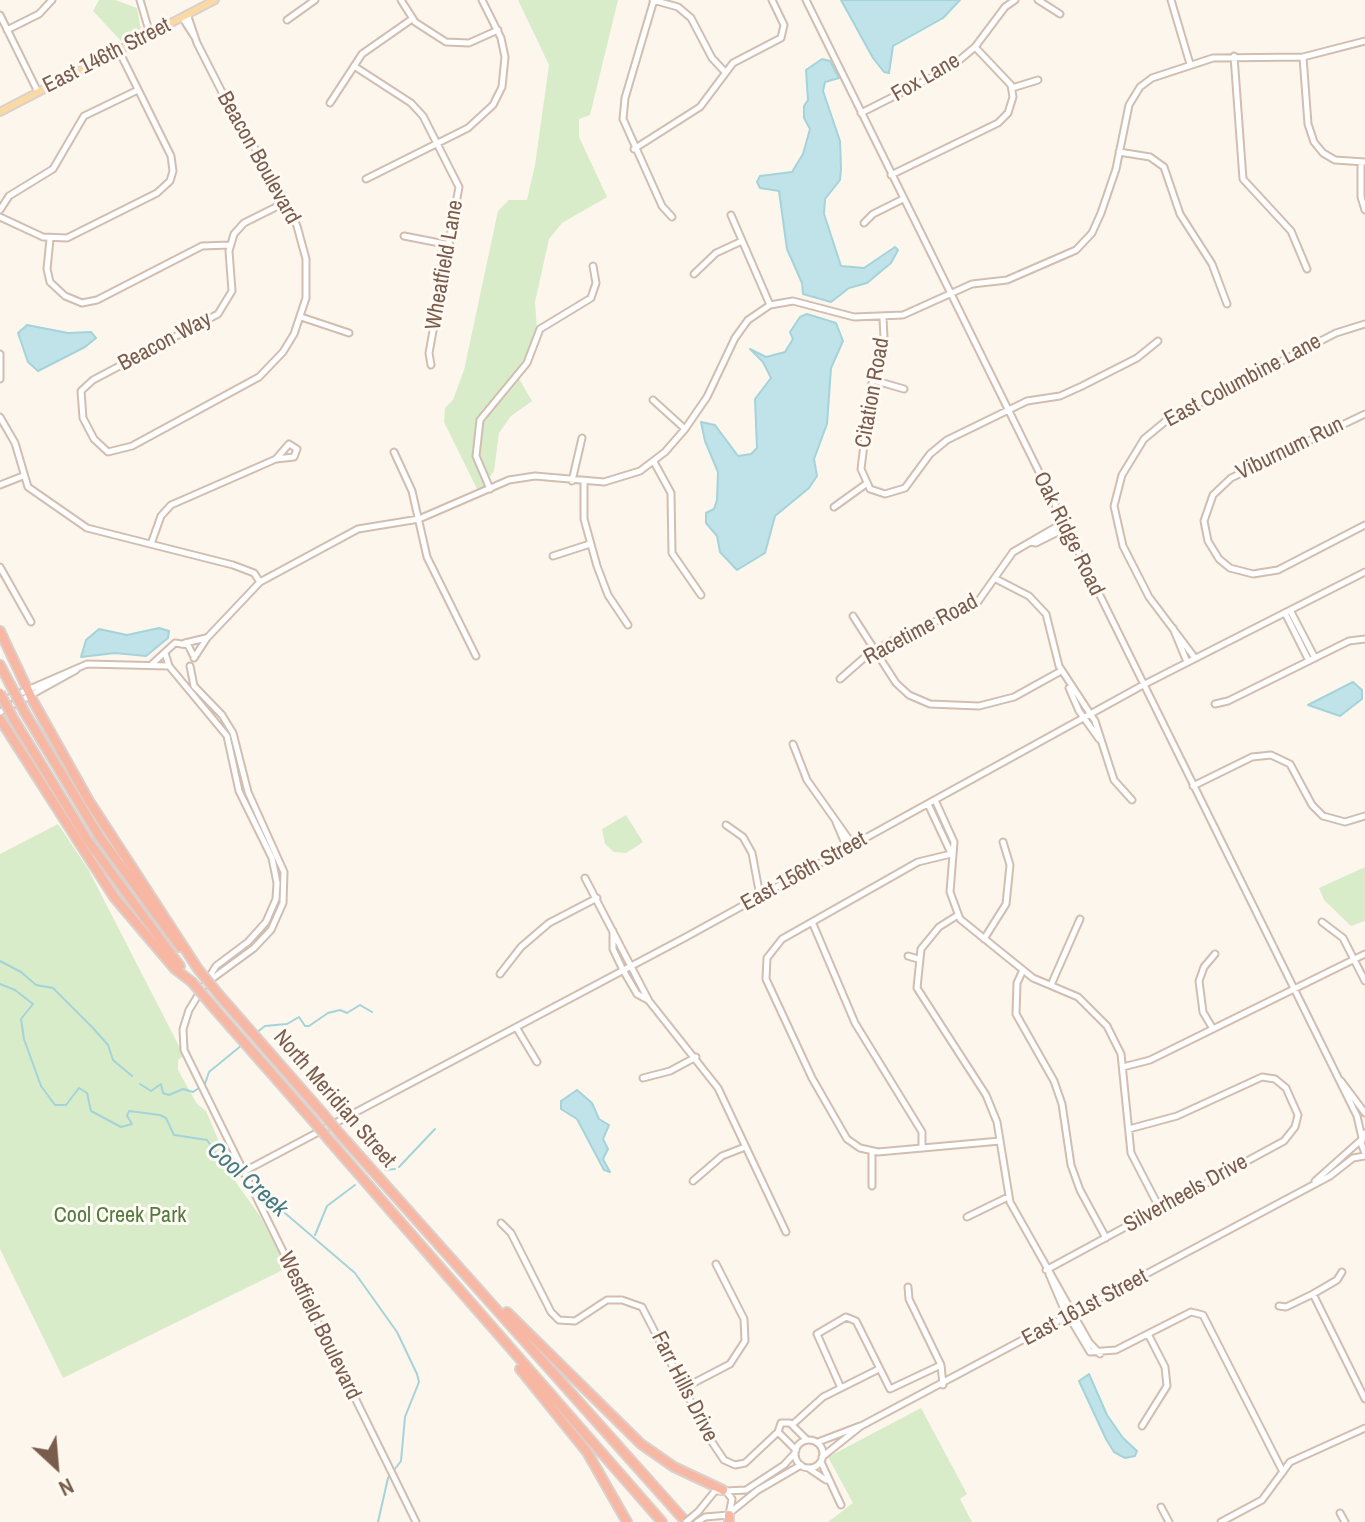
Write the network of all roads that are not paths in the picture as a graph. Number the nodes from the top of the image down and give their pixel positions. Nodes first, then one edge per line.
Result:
1 (52, 0) edge
2 (140, 0) edge
3 (215, 0) edge
4 (315, 0) edge
5 (401, 0) edge
6 (482, 0) edge
7 (654, 0) edge
8 (772, 0) edge
9 (806, 0) edge
10 (1015, 0) edge
11 (1038, 0) edge
12 (1171, 0) edge
13 (1060, 14) dead end
14 (0, 15) edge
15 (184, 16) junction
16 (412, 19) junction
17 (287, 20) dead end
18 (7, 30) junction
19 (498, 30) junction
20 (150, 34) junction
21 (1365, 41) edge
22 (975, 47) junction
23 (119, 51) junction
24 (1234, 56) junction
25 (1303, 57) junction
26 (1190, 65) junction
27 (354, 66) junction
28 (725, 72) junction
29 (1038, 80) dead end
30 (1012, 88) junction
31 (138, 90) junction
32 (38, 92) junction
33 (330, 103) dead end
34 (0, 112) edge
35 (861, 113) junction
36 (438, 143) junction
37 (634, 149) junction
38 (1119, 152) junction
39 (1363, 162) edge
40 (891, 175) junction
41 (366, 179) dead end
42 (903, 199) junction
43 (286, 202) junction
44 (0, 210) edge
45 (1365, 210) edge
46 (731, 215) dead end
47 (0, 217) edge
48 (672, 217) dead end
49 (864, 223) dead end
50 (404, 236) dead end
51 (50, 239) junction
52 (742, 241) junction
53 (229, 245) junction
54 (450, 245) junction
55 (593, 266) dead end
56 (1307, 269) dead end
57 (694, 274) dead end
58 (950, 295) junction
59 (1227, 304) dead end
60 (770, 305) junction
61 (301, 317) junction
62 (883, 318) junction
63 (1365, 324) edge
64 (349, 333) dead end
65 (1158, 341) dead end
66 (0, 354) edge
67 (431, 365) dead end
68 (0, 379) edge
69 (873, 380) junction
70 (904, 389) dead end
71 (653, 400) dead end
72 (1007, 410) junction
73 (1365, 414) edge
74 (0, 417) edge
75 (685, 429) junction
76 (582, 438) dead end
77 (101, 445) joint
78 (394, 452) dead end
79 (276, 459) dead end
80 (654, 462) junction
81 (23, 476) junction
82 (572, 481) junction
83 (584, 482) junction
84 (866, 484) junction
85 (0, 485) edge
86 (490, 489) junction
87 (834, 507) dead end
88 (419, 519) junction
89 (1064, 525) junction
90 (1365, 525) edge
91 (151, 544) junction
92 (590, 544) junction
93 (553, 556) dead end
94 (0, 567) edge
95 (1365, 572) edge
96 (996, 579) junction
97 (260, 582) junction
98 (701, 595) dead end
99 (1287, 612) junction
100 (853, 616) dead end
101 (31, 622) dead end
102 (628, 625) dead end
103 (1172, 627) junction
104 (0, 632) edge
105 (207, 638) junction
106 (1365, 639) edge
107 (184, 643) junction
108 (874, 651) junction
109 (165, 653) junction
110 (476, 656) dead end
111 (194, 658) junction
112 (1195, 658) junction
113 (1312, 659) junction
114 (1187, 662) junction
115 (0, 665) edge
116 (151, 665) junction
117 (190, 666) junction
118 (171, 668) junction
119 (1061, 671) junction
120 (840, 679) dead end
121 (1143, 685) junction
122 (1069, 687) junction
123 (0, 693) edge
124 (29, 693) junction
125 (0, 702) edge
126 (1215, 704) dead end
127 (0, 712) edge
128 (1090, 714) junction
129 (1084, 718) junction
130 (0, 719) edge
131 (1099, 739) junction
132 (793, 744) dead end
133 (1193, 786) junction
134 (935, 800) junction
135 (1132, 800) dead end
136 (928, 804) junction
137 (1365, 816) edge
138 (726, 825) dead end
139 (1003, 842) dead end
140 (850, 846) junction
141 (951, 853) junction
142 (585, 878) dead end
143 (760, 896) junction
144 (597, 898) junction
145 (958, 915) junction
146 (1080, 919) dead end
147 (1322, 922) dead end
148 (813, 924) junction
149 (613, 931) junction
150 (984, 939) junction
151 (1215, 954) dead end
152 (1365, 954) edge
153 (908, 956) dead end
154 (918, 959) junction
155 (1354, 959) junction
156 (632, 966) junction
157 (198, 969) junction
158 (623, 970) junction
159 (1023, 970) junction
160 (500, 974) dead end
161 (1365, 981) edge
162 (192, 982) junction
163 (1051, 985) junction
164 (1293, 990) junction
165 (196, 998) junction
166 (649, 1001) junction
167 (516, 1027) junction
168 (1213, 1029) junction
169 (696, 1057) junction
170 (537, 1062) dead end
171 (1123, 1067) junction
172 (1332, 1067) junction
173 (643, 1078) dead end
174 (1365, 1113) edge
175 (1129, 1129) junction
176 (1363, 1137) edge
177 (1000, 1141) junction
178 (745, 1147) junction
179 (922, 1147) junction
180 (872, 1151) junction
181 (1365, 1154) edge
182 (244, 1174) junction
183 (693, 1181) dead end
184 (872, 1186) dead end
185 (1308, 1187) junction
186 (1008, 1197) junction
187 (1160, 1209) junction
188 (967, 1217) dead end
189 (501, 1223) dead end
190 (786, 1232) dead end
191 (1106, 1238) junction
192 (447, 1253) junction
193 (716, 1264) dead end
194 (1047, 1272) junction
195 (1342, 1272) dead end
196 (908, 1287) dead end
197 (457, 1290) junction
198 (1313, 1294) junction
199 (1279, 1306) dead end
200 (1071, 1315) junction
201 (1148, 1334) junction
202 (941, 1365) junction
203 (879, 1369) junction
204 (956, 1377) junction
205 (943, 1385) junction
206 (684, 1388) junction
207 (841, 1388) junction
208 (1365, 1399) edge
209 (792, 1425) junction
210 (861, 1426) junction
211 (1142, 1426) dead end
212 (1365, 1428) edge
213 (779, 1434) junction
214 (807, 1440) junction
215 (816, 1442) junction
216 (796, 1451) junction
217 (822, 1459) junction
218 (804, 1466) junction
219 (1283, 1472) junction
220 (828, 1481) junction
221 (725, 1491) junction
222 (841, 1505) dead end
223 (1161, 1507) dead end
224 (1340, 1513) dead end
225 (730, 1516) edge
226 (624, 1519) edge
227 (700, 1520) edge
228 (416, 1522) edge
229 (662, 1522) edge
230 (686, 1522) edge
231 (1169, 1522) edge
232 (1221, 1522) edge
233 (1345, 1522) edge

1 - 18 street
2 - 20 street
3 - 15 main road, East 146th Street
4 - 17 street
5 - 16 street
6 - 19 street
7 - 28 street
7 - 37 street
8 - 28 street
9 - 35 street, Oak Ridge Road
10 - 22 street, Fox Lane
11 - 13 street
12 - 26 street
14 - 18 street
15 - 20 main road, East 146th Street
15 - 43 street, Beacon Boulevard
16 - 19 street
16 - 27 street
18 - 32 street
19 - 36 street
20 - 23 main road, East 146th Street
21 - 25 street
22 - 30 street
22 - 35 street, Fox Lane
23 - 31 street
23 - 32 main road, East 146th Street
24 - 25 street
24 - 26 street
24 - 56 street
25 - 39 street
26 - 38 street
27 - 33 street
27 - 36 street, Wheatfield Lane
28 - 37 street
29 - 30 street
30 - 40 street
31 - 44 street
31 - 51 street
32 - 34 main road, East 146th Street
35 - 40 street, Oak Ridge Road
36 - 41 street
36 - 54 street, Wheatfield Lane
37 - 48 street
38 - 58 street
38 - 59 street
39 - 45 street
40 - 42 street, Oak Ridge Road
42 - 49 street
42 - 58 street, Oak Ridge Road
43 - 53 street
43 - 61 street, Beacon Boulevard
46 - 52 street
47 - 51 street
50 - 54 street
51 - 53 street
52 - 57 street
52 - 60 street
53 - 77 street, Beacon Way
54 - 67 street, Wheatfield Lane
55 - 86 street
58 - 62 street
58 - 72 street, Oak Ridge Road
60 - 62 street
60 - 75 street
61 - 64 street
61 - 77 street, Beacon Boulevard
62 - 69 street, Citation Road
63 - 103 street, East Columbine Lane
65 - 72 street
66 - 68 street
69 - 70 street
69 - 84 street, Citation Road
71 - 75 street
72 - 84 street
72 - 89 street, Oak Ridge Road
73 - 90 street, Viburnum Run
74 - 81 street
75 - 80 street
76 - 82 street
78 - 88 street
79 - 91 street
80 - 83 street
80 - 98 street
81 - 85 street
81 - 91 street
82 - 83 street
82 - 86 street
83 - 92 street
84 - 87 street
86 - 88 street
88 - 97 street
88 - 110 street
89 - 96 street, Racetime Road
89 - 121 street, Oak Ridge Road
91 - 97 street
92 - 93 street
92 - 102 street
94 - 101 street
95 - 99 street, East 156th Street
96 - 108 street, Racetime Road
96 - 119 street
97 - 105 street
99 - 112 street, East 156th Street
99 - 113 street
100 - 108 street
103 - 112 street, East Columbine Lane
103 - 114 street, East Columbine Lane
104 - 124 highway
105 - 107 street
105 - 111 street
106 - 113 street
107 - 109 street
107 - 111 street
108 - 119 street
108 - 120 street, Racetime Road
109 - 116 street
109 - 118 street
111 - 117 street
112 - 114 street, East 156th Street
113 - 126 street
114 - 121 street, East 156th Street
115 - 157 highway, North Meridian Street, bridge
116 - 118 street
116 - 124 street
117 - 118 street
117 - 165 street, Westfield Boulevard
118 - 165 street, Westfield Boulevard
119 - 122 street
121 - 128 street, East 156th Street
121 - 133 street, Oak Ridge Road
122 - 128 street
122 - 129 street
123 - 162 highway, North Meridian Street, bridge
124 - 125 street
124 - 127 street
124 - 157 highway
128 - 129 street, East 156th Street
128 - 131 street
129 - 131 street
129 - 134 street, East 156th Street
130 - 162 highway
131 - 135 street
132 - 140 street
133 - 137 street
133 - 164 street, Oak Ridge Road
134 - 136 street, East 156th Street
134 - 141 street
136 - 140 street, East 156th Street
136 - 141 street
138 - 143 street
139 - 150 street
140 - 143 street, East 156th Street
141 - 145 street
141 - 148 street
142 - 144 street
143 - 156 street, East 156th Street
144 - 149 street
144 - 160 street
145 - 150 street
145 - 154 street
146 - 163 street
147 - 155 street
148 - 179 street
148 - 180 street
149 - 156 street
149 - 158 street
150 - 159 street
151 - 168 street
152 - 155 street
153 - 154 street
154 - 177 street
155 - 161 street
155 - 164 street
156 - 158 street, East 156th Street
156 - 166 street
157 - 192 highway, North Meridian Street, bridge
158 - 166 street
158 - 167 street, East 156th Street
159 - 163 street
159 - 191 street
162 - 197 highway, North Meridian Street, bridge
163 - 171 street
164 - 168 street
164 - 172 street, Oak Ridge Road
165 - 182 street, Westfield Boulevard
166 - 169 street
167 - 170 street
167 - 182 street, East 156th Street
168 - 171 street
169 - 173 street
169 - 178 street
171 - 175 street
172 - 174 street, Oak Ridge Road
172 - 176 street, Oak Ridge Road
175 - 187 street
175 - 187 street, Silverheels Drive
176 - 181 street, Oak Ridge Road
176 - 185 street, East 161st Street
177 - 179 street
177 - 186 street
178 - 183 street
178 - 190 street
179 - 180 street
180 - 184 street
181 - 185 street, East 161st Street
182 - 228 street, Westfield Boulevard
185 - 200 street, East 161st Street
186 - 188 street
186 - 194 street
187 - 191 street, Silverheels Drive
189 - 206 street, Farr Hills Drive
191 - 194 street, Silverheels Drive
192 - 221 highway
192 - 230 highway, North Meridian Street
193 - 206 street
194 - 200 street
195 - 198 street
196 - 202 street
197 - 226 highway
197 - 229 highway, North Meridian Street
198 - 199 street
198 - 208 street
200 - 201 street
200 - 204 street, East 161st Street
201 - 211 street
201 - 219 street
202 - 203 street
202 - 204 street
202 - 205 street
203 - 207 street
203 - 207 street
204 - 205 street, East 161st Street
205 - 210 street, East 161st Street
206 - 213 street, Farr Hills Drive
207 - 209 street
209 - 213 street
209 - 214 street
210 - 215 street, East 161st Street
210 - 217 street, East 161st Street
212 - 219 street
213 - 216 street
214 - 215 street
214 - 216 street
215 - 217 street
216 - 218 street
216 - 221 street
217 - 218 street, East 161st Street
217 - 220 street
218 - 220 street
218 - 225 street
219 - 232 street
220 - 222 street
221 - 225 street
221 - 230 street, bridge
223 - 231 street
224 - 233 street
225 - 227 street

